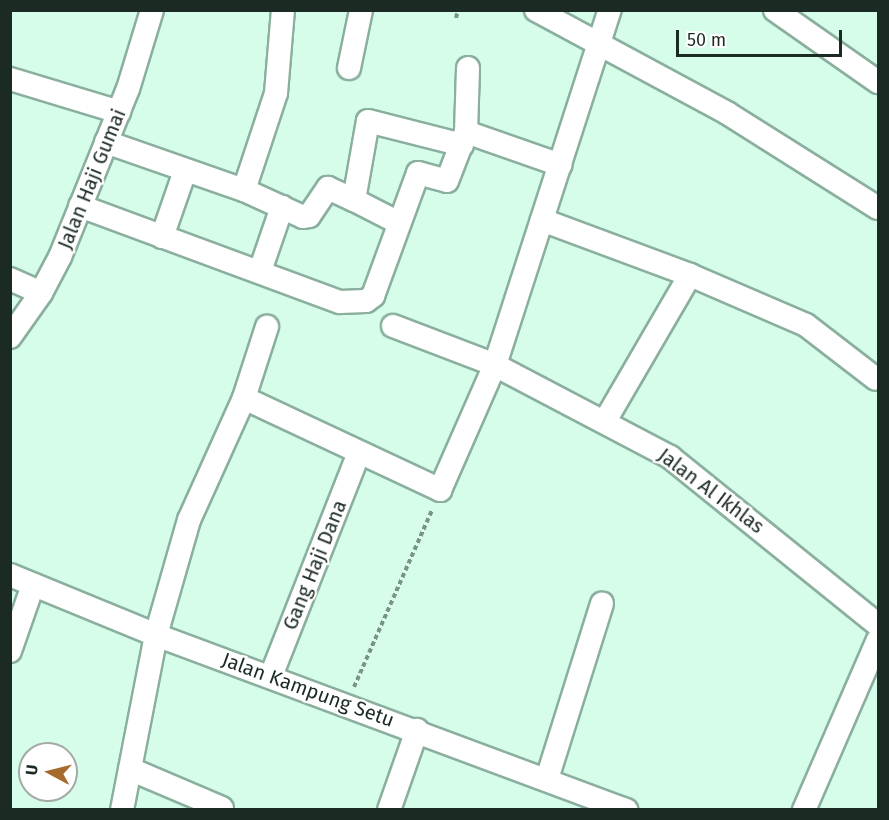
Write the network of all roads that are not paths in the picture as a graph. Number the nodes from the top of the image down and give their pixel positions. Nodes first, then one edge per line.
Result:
1 (152, 10) edge
2 (283, 10) edge
3 (361, 10) edge
4 (536, 10) edge
5 (610, 10) edge
6 (775, 10) edge
7 (599, 45) junction
8 (349, 68) dead end
9 (468, 68) dead end
10 (10, 79) edge
11 (879, 82) edge
12 (119, 112) junction
13 (464, 139) junction
14 (106, 142) junction
15 (560, 165) junction
16 (185, 171) junction
17 (244, 190) junction
18 (354, 200) junction
19 (80, 206) junction
20 (282, 207) junction
21 (879, 208) edge
22 (542, 220) junction
23 (399, 223) junction
24 (162, 237) junction
25 (260, 271) junction
26 (690, 275) junction
27 (10, 279) edge
28 (41, 293) junction
29 (393, 326) dead end
30 (267, 327) dead end
31 (10, 337) edge
32 (495, 365) junction
33 (878, 378) edge
34 (244, 398) junction
35 (605, 421) junction
36 (359, 453) junction
37 (10, 575) edge
38 (33, 585) junction
39 (602, 603) dead end
40 (879, 625) edge
41 (156, 635) junction
42 (879, 640) edge
43 (10, 651) edge
44 (271, 676) junction
45 (417, 730) junction
46 (130, 769) junction
47 (547, 778) junction
48 (579, 801) edge
49 (222, 808) dead end
50 (122, 810) edge
51 (388, 810) edge
52 (626, 810) edge
53 (804, 810) edge

1 - 12 street, Jalan Haji Gumai
2 - 17 street
3 - 8 street
4 - 7 street
5 - 7 street
6 - 11 street
7 - 15 street
7 - 21 street
9 - 13 street
10 - 12 street
12 - 14 street, Jalan Haji Gumai
13 - 15 street
13 - 18 street
13 - 23 street
14 - 16 street
14 - 19 street, Jalan Haji Gumai
15 - 22 street
16 - 17 street
16 - 24 street
17 - 20 street
18 - 20 street
18 - 23 street
19 - 24 street
19 - 28 street, Jalan Haji Gumai
20 - 25 street
22 - 26 street
22 - 32 street
23 - 25 street
24 - 25 street
26 - 33 street
26 - 35 street
27 - 28 street
28 - 31 street, Jalan Haji Gumai
29 - 32 street, Jalan Al Ikhlas
30 - 34 street
32 - 35 street, Jalan Al Ikhlas
32 - 36 street
34 - 36 street
34 - 41 street
35 - 40 street, Jalan Al Ikhlas
36 - 44 street, Gang Haji Dana
37 - 38 street, Jalan Kampung Setu
38 - 41 street, Jalan Kampung Setu
38 - 43 street
39 - 47 street
41 - 44 street, Jalan Kampung Setu
41 - 46 street
42 - 53 street
44 - 45 street, Jalan Kampung Setu
45 - 47 street, Jalan Kampung Setu
45 - 51 street
46 - 49 street
46 - 50 street
47 - 48 street, Jalan Kampung Setu
48 - 52 street, Jalan Kampung Setu

